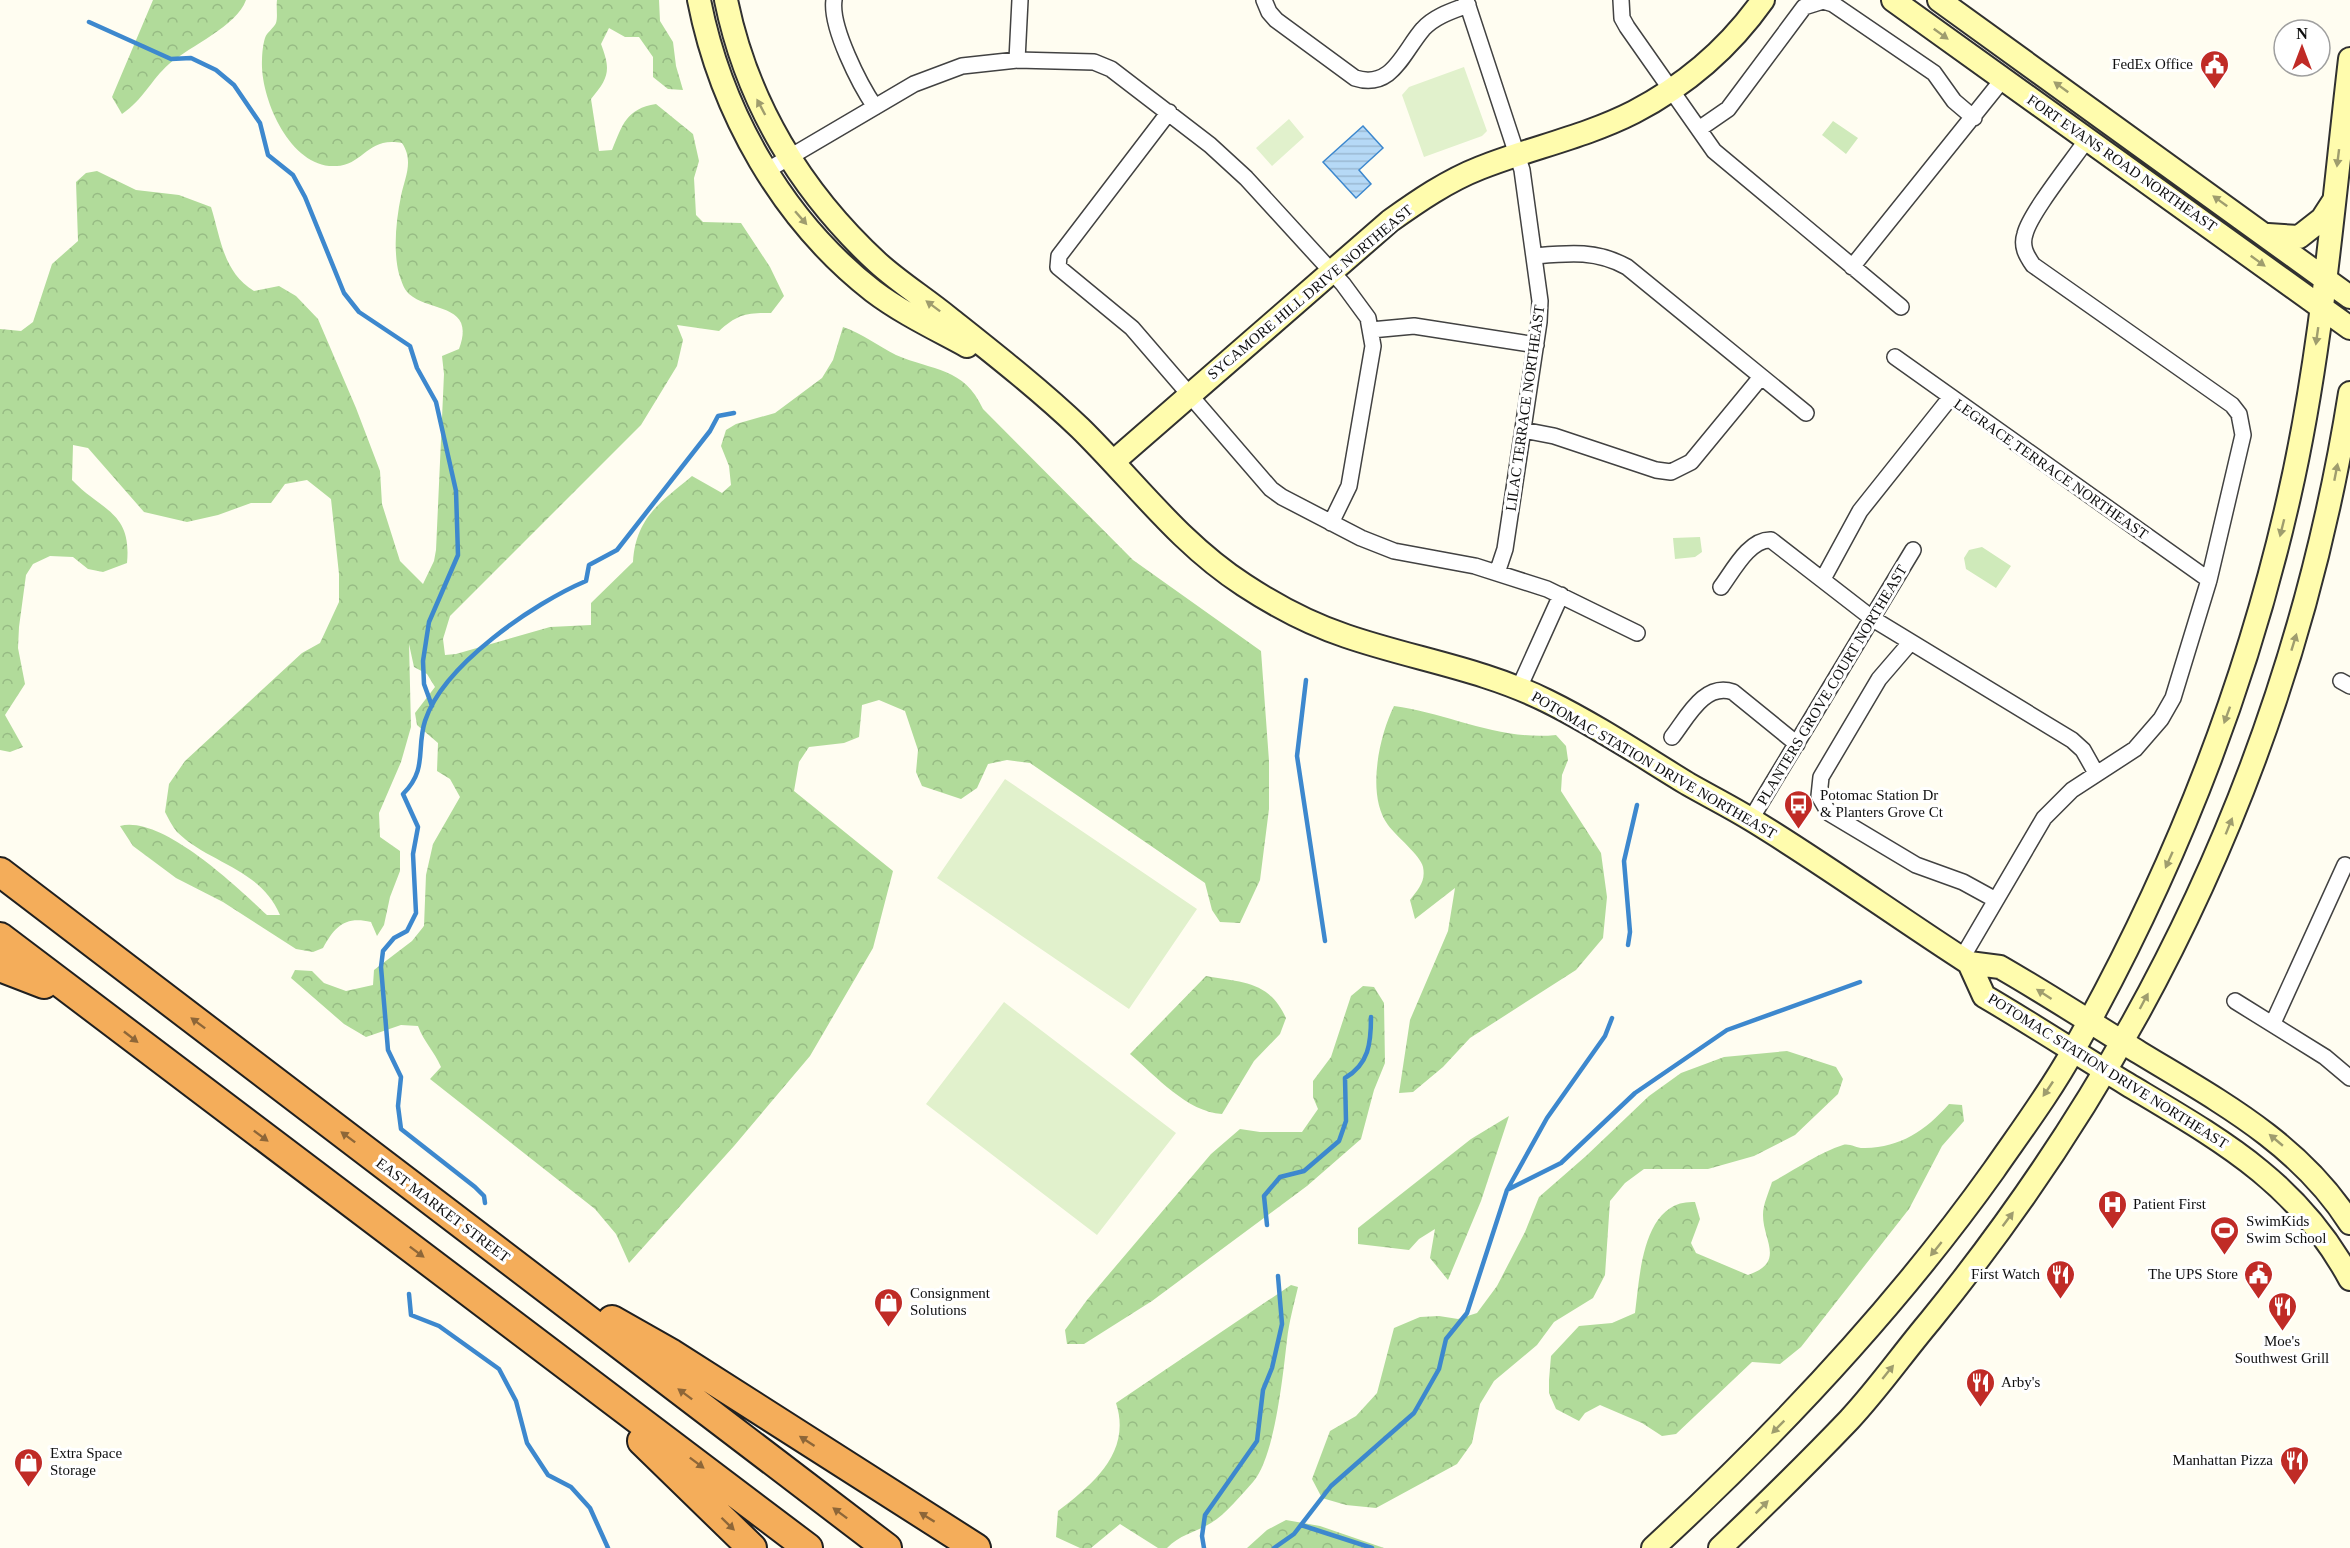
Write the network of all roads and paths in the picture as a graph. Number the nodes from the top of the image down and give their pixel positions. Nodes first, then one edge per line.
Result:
1 (699, 0) edge
2 (726, 0) edge
3 (834, 0) edge
4 (1020, 0) edge
5 (1264, 0) edge
6 (1621, 0) edge
7 (1763, 0) edge
8 (1893, 0) edge
9 (1939, 0) edge
10 (1467, 3) edge
11 (2350, 58) edge
12 (1017, 60) junction
13 (2003, 79) junction
14 (1672, 89) junction
15 (875, 107) junction
16 (1168, 112) junction
17 (1974, 118) junction
18 (1700, 129) junction
19 (2088, 138) junction
20 (1517, 155) junction
21 (789, 158) junction
22 (766, 171) junction
23 (2333, 201) junction
24 (2267, 235) junction
25 (1535, 256) junction
26 (1852, 267) junction
27 (1332, 272) junction
28 (2325, 278) junction
29 (2350, 297) edge
30 (2321, 306) junction
31 (1901, 307) dead end
32 (2350, 328) edge
33 (1371, 330) junction
34 (1536, 345) junction
35 (1895, 357) dead end
36 (1011, 370) junction
37 (1761, 377) junction
38 (1190, 394) junction
39 (2350, 394) edge
40 (1950, 398) junction
41 (1806, 413) dead end
42 (1523, 430) junction
43 (1113, 462) junction
44 (1331, 523) junction
45 (1913, 550) dead end
46 (1497, 573) junction
47 (1823, 579) junction
48 (2209, 580) junction
49 (1721, 587) dead end
50 (1561, 595) junction
51 (1873, 619) junction
52 (1637, 633) dead end
53 (1910, 643) junction
54 (1519, 688) junction
55 (1672, 737) dead end
56 (1797, 744) junction
57 (2096, 773) junction
58 (1751, 819) junction
59 (2345, 865) dead end
60 (0, 872) edge
61 (2345, 882) edge
62 (1994, 899) junction
63 (0, 937) edge
64 (1966, 961) junction
65 (0, 967) edge
66 (85, 1001) junction
67 (2235, 1001) dead end
68 (2089, 1021) junction
69 (2273, 1023) junction
70 (2122, 1042) junction
71 (2073, 1051) junction
72 (2105, 1070) junction
73 (2350, 1078) edge
74 (2350, 1223) edge
75 (511, 1262) junction
76 (2350, 1279) edge
77 (550, 1351) junction
78 (752, 1548) edge
79 (808, 1548) edge
80 (887, 1548) edge
81 (976, 1548) edge
82 (1653, 1548) edge
83 (1720, 1548) edge

1 - 22 main road, POTOMAC STATION DRIVE NORTHEAST
21 -> 2 main road, POTOMAC STATION DRIVE NORTHEAST
3 - 15 street
4 - 12 street
5 - 10 street
6 - 14 street
7 - 14 main road, SYCAMORE HILL DRIVE NORTHEAST
8 -> 13 main road, FORT EVANS ROAD NORTHEAST
24 -> 9 main road, FORT EVANS ROAD NORTHEAST
10 - 20 street, LILAC TERRACE NORTHEAST
11 -> 23 main road
12 - 15 street
12 - 16 street
13 - 17 street
13 - 19 main road, FORT EVANS ROAD NORTHEAST
14 - 18 street
14 - 20 main road, SYCAMORE HILL DRIVE NORTHEAST
15 - 21 street
16 - 27 street
16 - 38 street
17 - 18 street
17 - 26 street
18 - 26 street
19 -> 30 main road, FORT EVANS ROAD NORTHEAST
19 - 48 street
20 - 25 street, LILAC TERRACE NORTHEAST
20 - 27 main road, SYCAMORE HILL DRIVE NORTHEAST
21 - 22 street
36 -> 21 main road, POTOMAC STATION DRIVE NORTHEAST
22 -> 36 main road, POTOMAC STATION DRIVE NORTHEAST
23 - 24 main road
23 - 28 main road
24 - 28 main road, FORT EVANS ROAD NORTHEAST
25 - 34 street, LILAC TERRACE NORTHEAST
25 - 37 street
26 - 31 street
27 - 33 street
27 - 38 main road, SYCAMORE HILL DRIVE NORTHEAST
28 - 29 main road, FORT EVANS ROAD NORTHEAST
28 - 30 main road
30 - 32 main road, FORT EVANS ROAD NORTHEAST
30 -> 68 main road
33 - 34 street
33 - 44 street
34 - 42 street, LILAC TERRACE NORTHEAST
35 - 40 street, LEGRACE TERRACE NORTHEAST
36 - 43 main road, POTOMAC STATION DRIVE NORTHEAST
37 - 41 street
37 - 42 street
38 - 43 main road, SYCAMORE HILL DRIVE NORTHEAST
38 - 44 street
70 -> 39 main road
40 - 47 street
40 - 48 street, LEGRACE TERRACE NORTHEAST
42 - 46 street, LILAC TERRACE NORTHEAST
43 - 54 main road, POTOMAC STATION DRIVE NORTHEAST
44 - 46 street
45 - 51 street, PLANTERS GROVE COURT NORTHEAST
46 - 50 street
47 - 49 street
47 - 51 street
48 - 57 street
50 - 52 street
50 - 54 street
51 - 53 street
51 - 56 street, PLANTERS GROVE COURT NORTHEAST
53 - 57 street
53 - 62 street
54 - 58 main road, POTOMAC STATION DRIVE NORTHEAST
55 - 56 street
56 - 58 street, PLANTERS GROVE COURT NORTHEAST
57 - 62 street
58 - 64 main road, POTOMAC STATION DRIVE NORTHEAST
59 - 61 street
75 -> 60 highway, EAST MARKET STREET
61 - 69 street
62 - 64 street
63 - 66 highway
68 -> 64 main road, POTOMAC STATION DRIVE NORTHEAST
64 - 71 main road, POTOMAC STATION DRIVE NORTHEAST
65 - 66 highway
66 -> 77 highway
67 - 69 street
68 - 70 main road, POTOMAC STATION DRIVE NORTHEAST
68 - 71 main road
69 - 73 street
70 - 72 main road
74 -> 70 main road, POTOMAC STATION DRIVE NORTHEAST
71 - 72 main road, POTOMAC STATION DRIVE NORTHEAST
71 -> 82 main road
72 - 76 main road, POTOMAC STATION DRIVE NORTHEAST
83 -> 72 main road
80 -> 75 highway, EAST MARKET STREET
81 -> 75 highway
77 -> 78 highway
77 -> 79 highway

